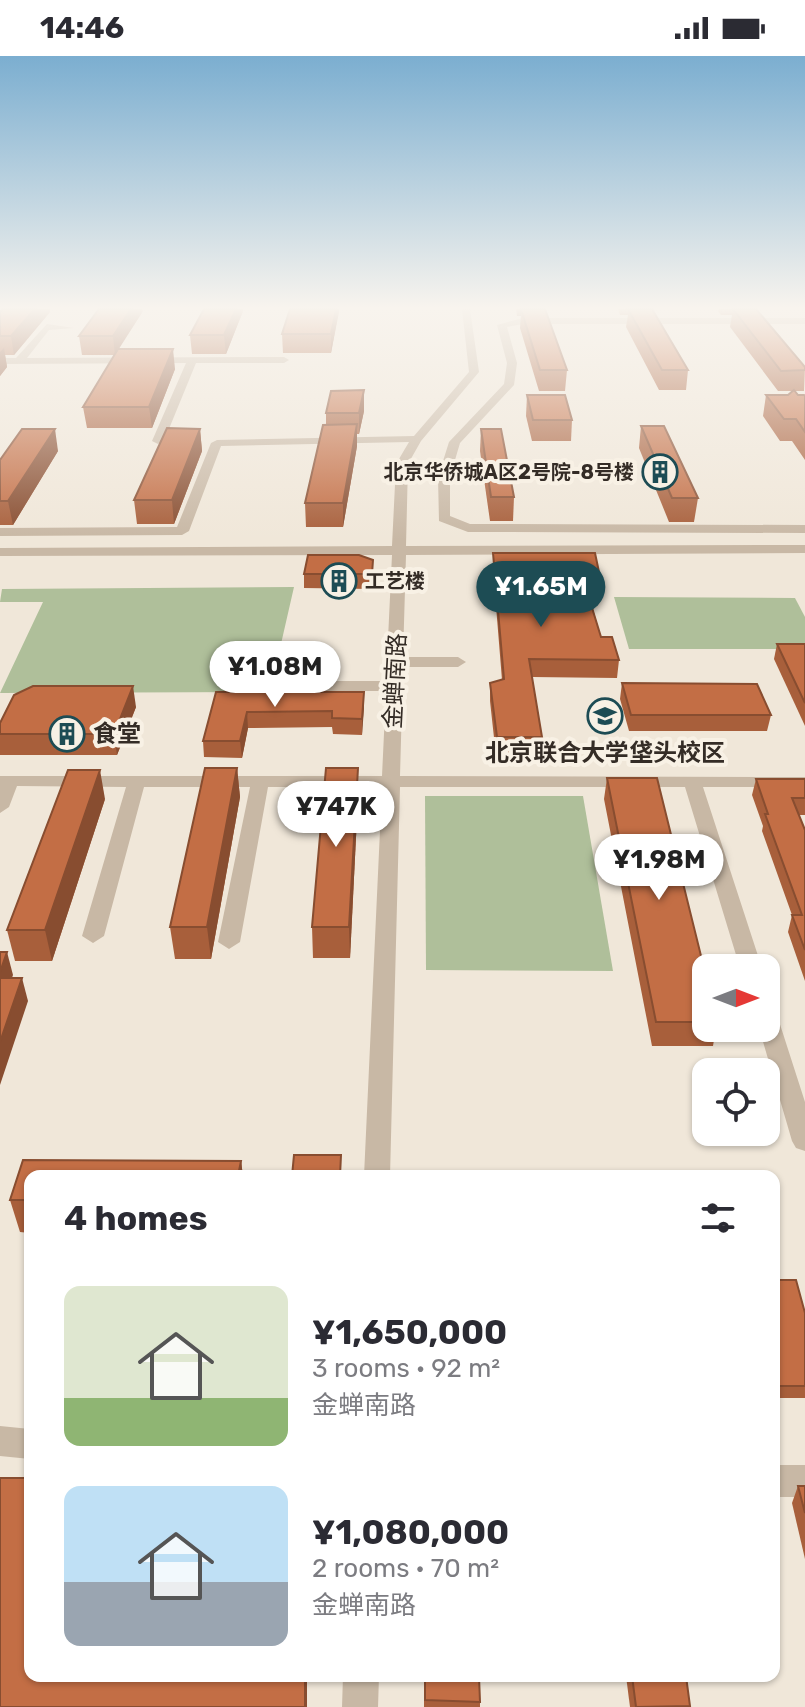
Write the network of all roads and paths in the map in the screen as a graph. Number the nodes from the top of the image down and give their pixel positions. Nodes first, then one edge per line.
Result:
1 (181, 386) edge
2 (465, 386) edge
3 (508, 386) edge
4 (482, 414) junction
5 (477, 437) dead end
6 (415, 439) junction
7 (158, 441) edge
8 (805, 529) edge
9 (0, 532) edge
10 (805, 549) edge
11 (401, 551) junction
12 (0, 552) edge
13 (395, 662) junction
14 (458, 662) dead end
15 (322, 686) dead end
16 (394, 686) junction
17 (390, 780) junction
18 (5, 781) edge
19 (137, 781) junction
20 (260, 781) junction
21 (692, 782) junction
22 (805, 782) edge
23 (0, 807) edge
24 (93, 936) dead end
25 (229, 942) dead end
26 (747, 954) edge
27 (779, 1042) edge
28 (794, 1072) edge
29 (805, 1141) edge
30 (377, 1170) edge
31 (0, 1441) edge
32 (24, 1443) edge
33 (780, 1481) edge
34 (805, 1481) edge
35 (361, 1682) edge
36 (360, 1707) edge

1 - 7 street
2 - 6 street, 金蝉南路
3 - 4 street
4 - 5 street
4 - 8 street
6 - 9 street
6 - 11 street, 金蝉南路
10 - 11 street
11 - 12 street
11 - 13 street, 金蝉南路
13 - 14 street
13 - 16 street, 金蝉南路
15 - 16 street
16 - 17 street, 金蝉南路
17 - 20 street
17 - 21 street
17 - 30 street, 金蝉南路
18 - 19 street
18 - 23 street
19 - 20 street
19 - 24 street
20 - 25 street
21 - 22 street
21 - 26 street
27 - 28 street
28 - 29 street
31 - 32 street
33 - 34 street
35 - 36 street

